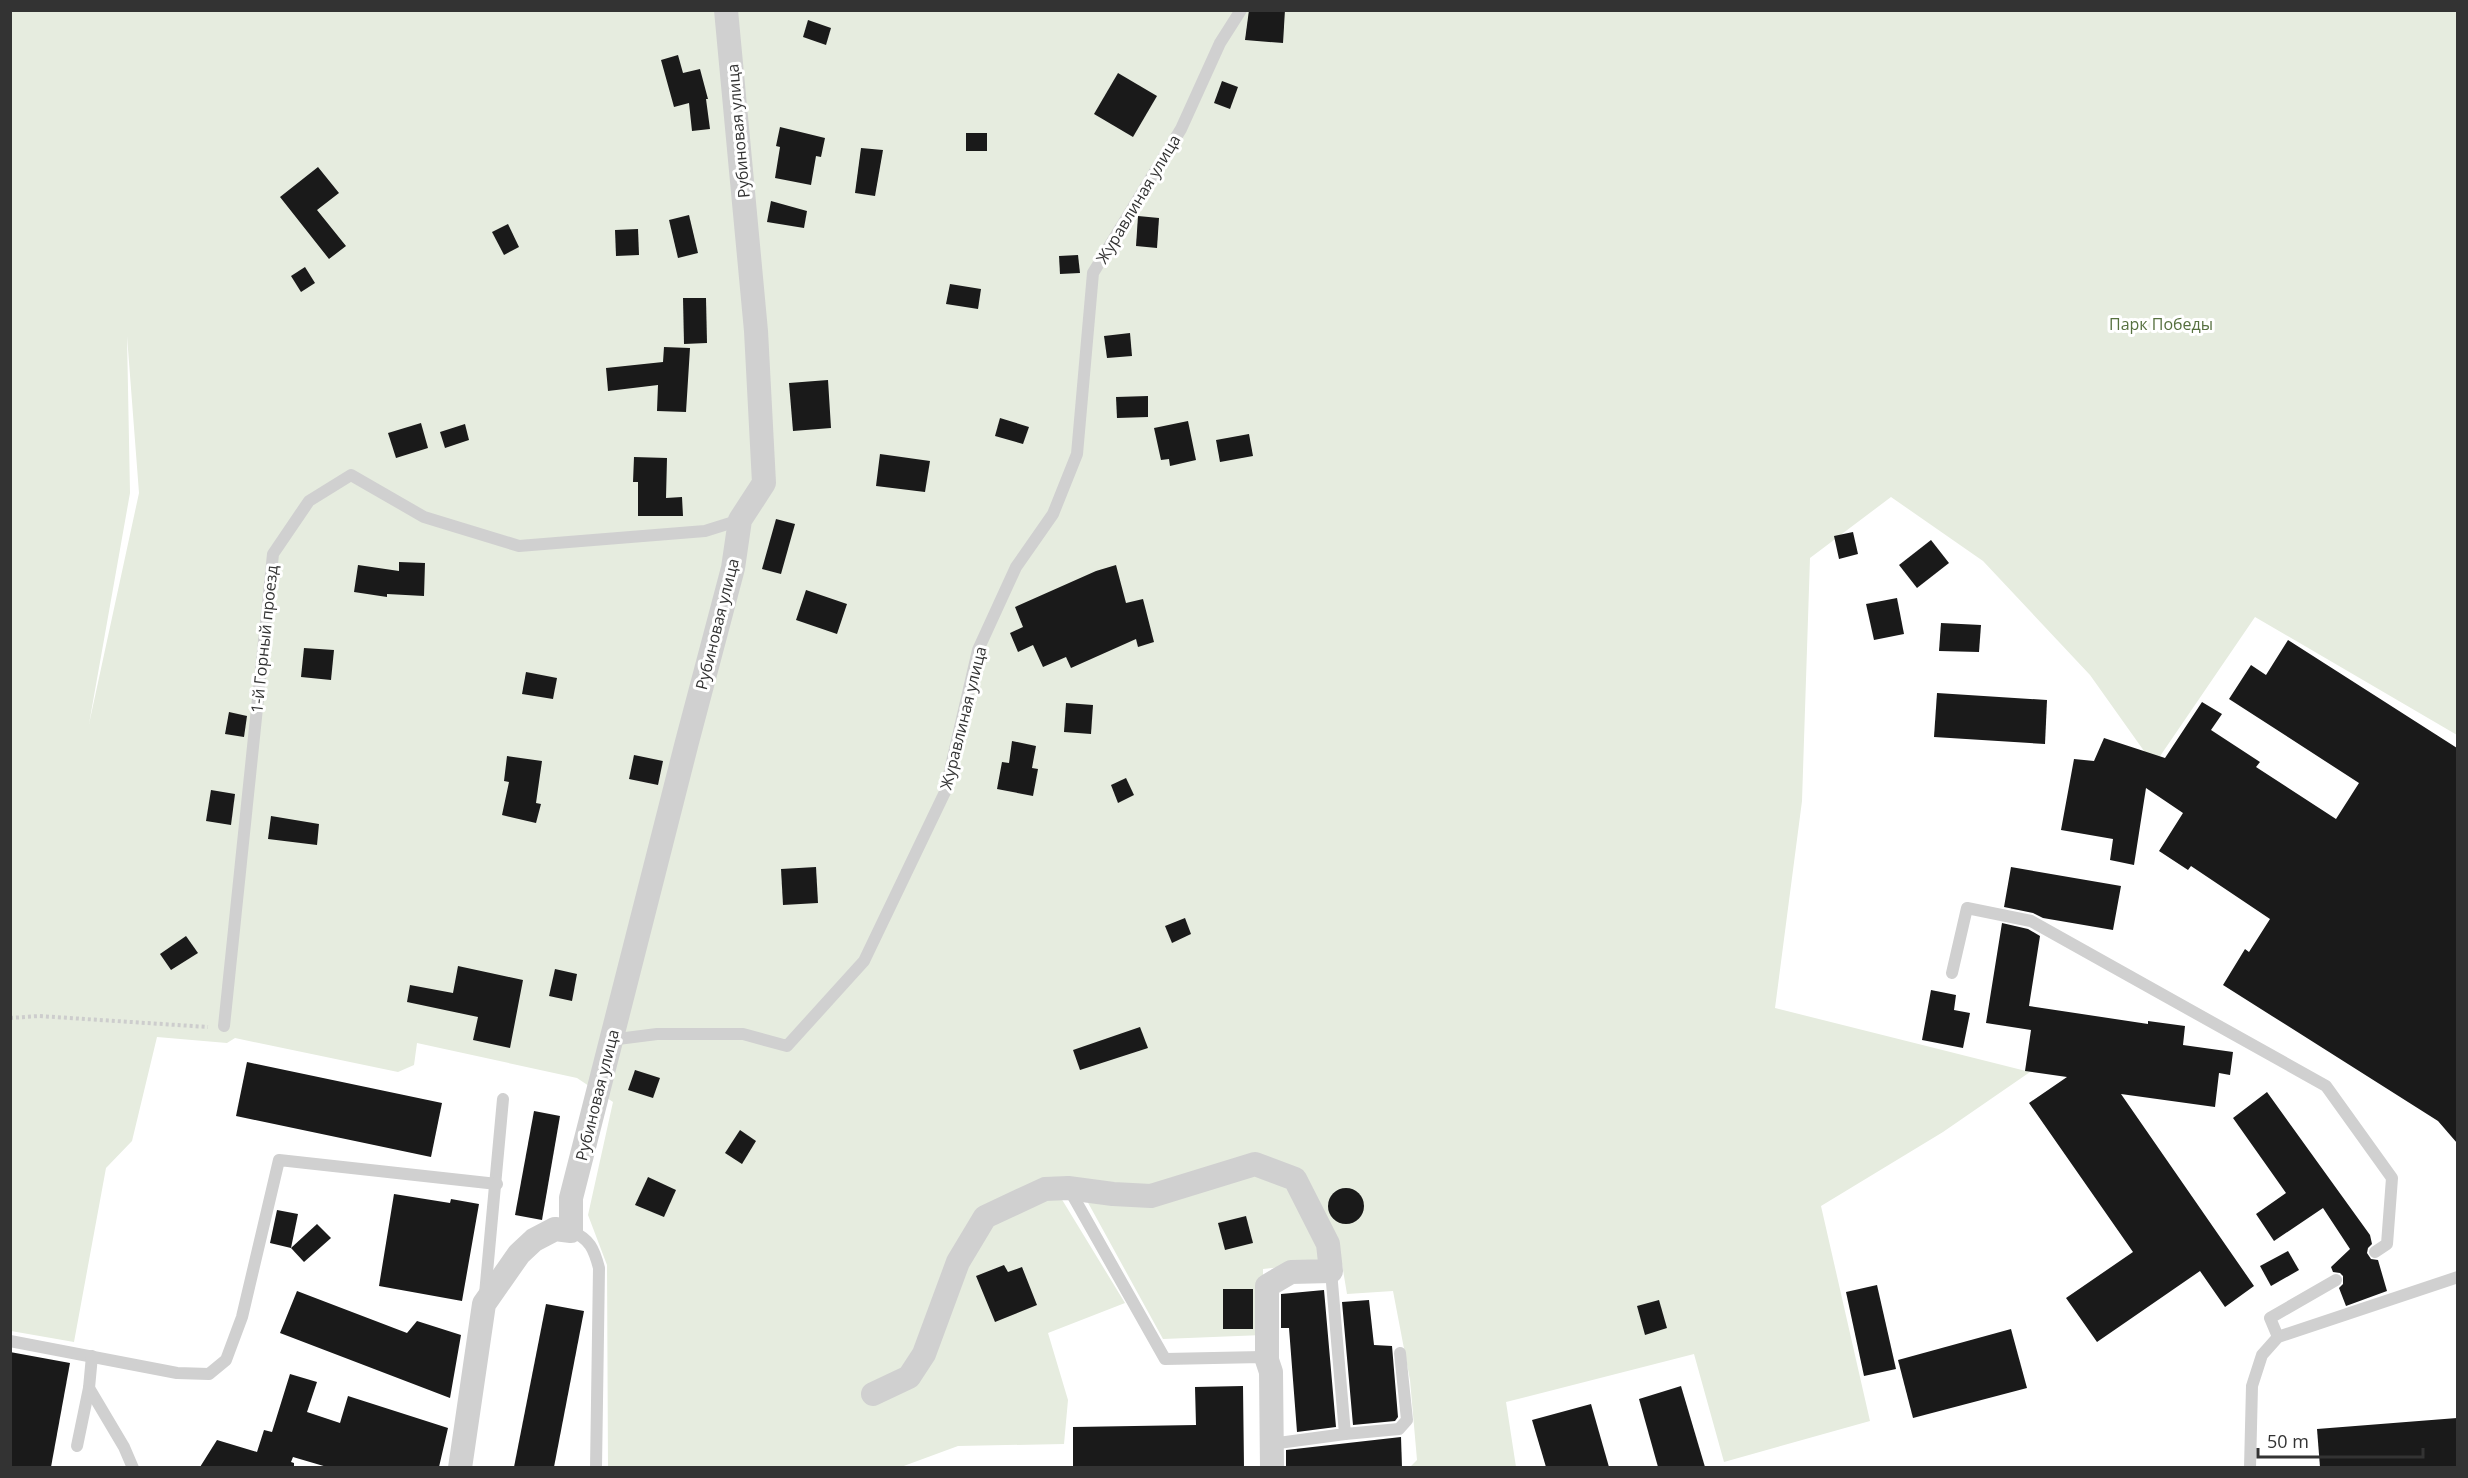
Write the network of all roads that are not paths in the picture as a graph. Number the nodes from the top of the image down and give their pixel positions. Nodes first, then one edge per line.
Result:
1 (726, 10) edge
2 (1241, 10) edge
3 (740, 520) junction
4 (1952, 973) dead end
5 (224, 1026) road end
6 (610, 1040) junction
7 (503, 1099) dead end
8 (496, 1184) junction
9 (1068, 1188) junction
10 (571, 1231) junction
11 (2375, 1252) dead end
12 (1331, 1270) junction
13 (2457, 1277) edge
14 (2336, 1280) dead end
15 (484, 1304) junction
16 (2278, 1337) junction
17 (10, 1341) edge
18 (1400, 1353) dead end
19 (92, 1356) junction
20 (1267, 1360) junction
21 (89, 1388) junction
22 (873, 1394) dead end
23 (1346, 1434) junction
24 (77, 1446) dead end
25 (1272, 1456) edge
26 (133, 1467) edge
27 (460, 1467) edge
28 (596, 1467) edge
29 (2250, 1467) edge

1 - 3 street, Рубиновая улица
2 - 6 lane, Журавлиная улица
3 - 5 lane, 1-й Горный проезд
3 - 6 street, Рубиновая улица
4 - 11 lane
6 - 10 street, Рубиновая улица
7 - 8 lane
8 - 15 lane
8 - 19 lane
9 - 12 street
9 - 20 lane
9 - 22 street
10 - 15 street
10 - 28 lane
12 - 20 street
12 - 23 lane
13 - 16 lane
14 - 16 lane
15 - 27 street
16 - 29 lane
17 - 19 lane
18 - 23 lane
19 - 21 lane
20 - 25 street
21 - 24 lane
21 - 26 lane
23 - 25 lane

